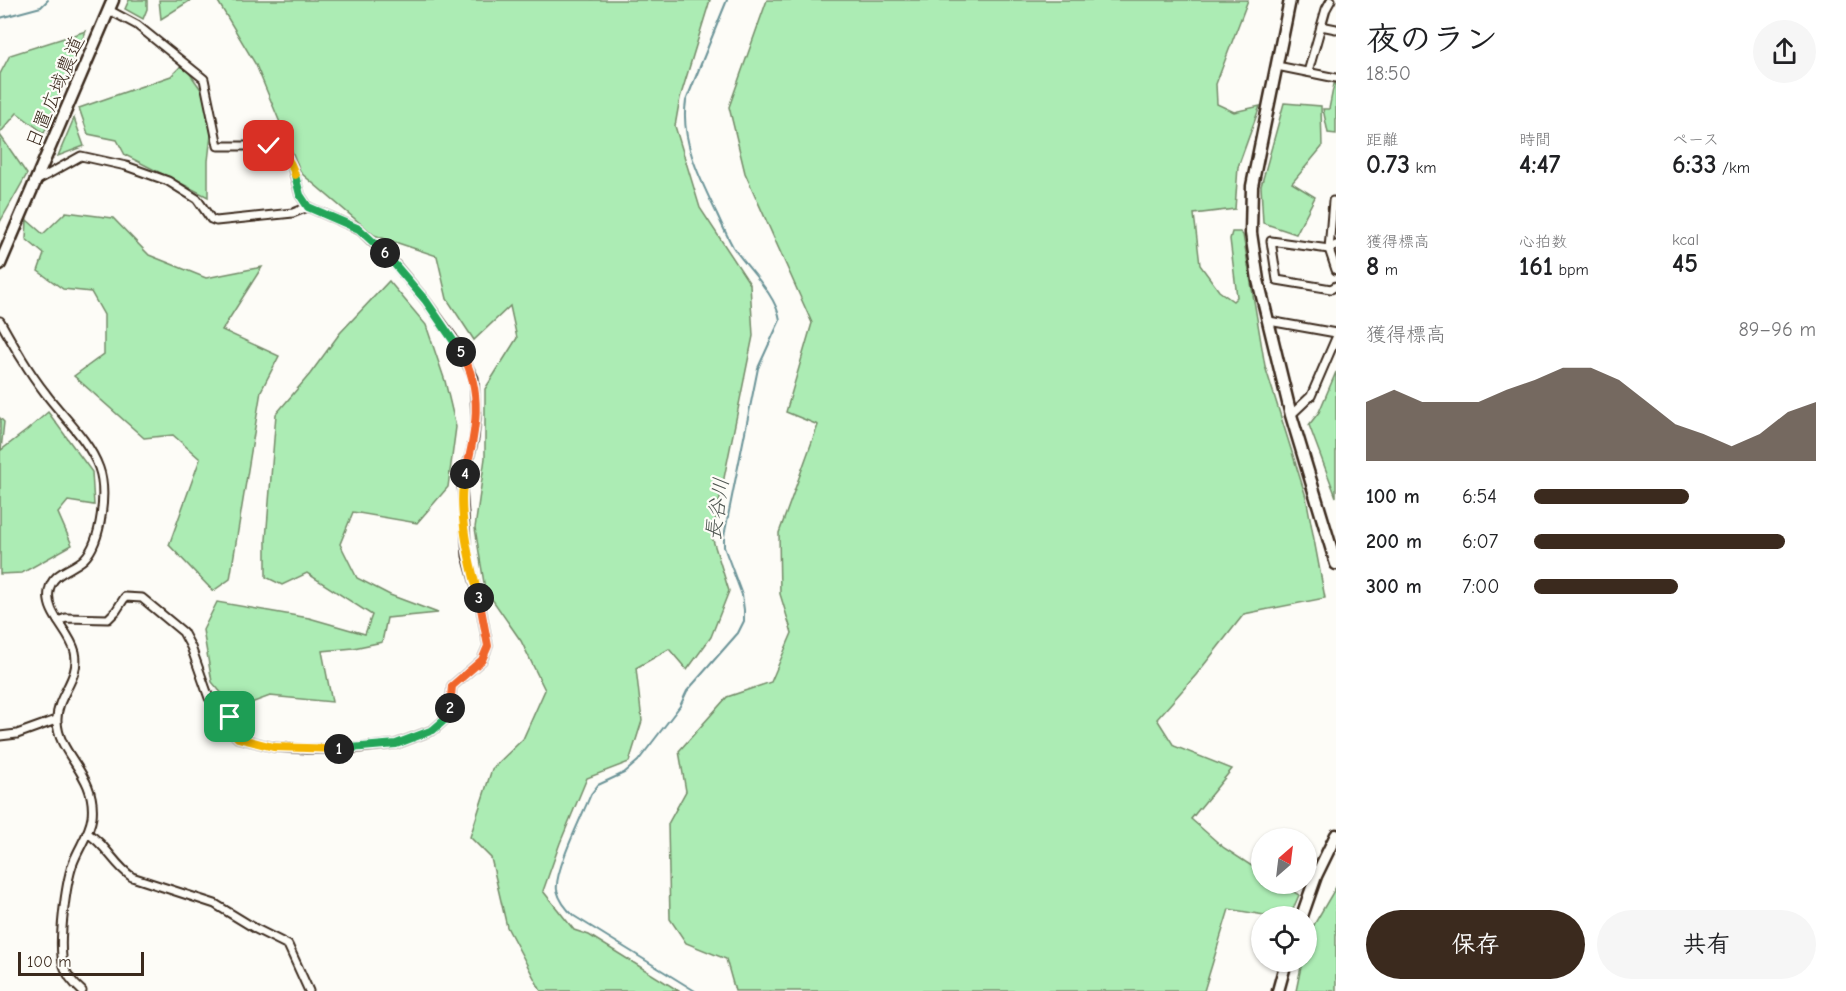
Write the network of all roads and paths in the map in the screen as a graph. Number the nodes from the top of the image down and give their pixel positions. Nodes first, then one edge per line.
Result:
1 (1290, 0) edge
2 (1330, 0) edge
3 (111, 5) edge
4 (1321, 26) junction
5 (1336, 29) edge
6 (1277, 66) junction
7 (1308, 72) junction
8 (1336, 78) edge
9 (38, 180) junction
10 (1333, 201) dead end
11 (308, 207) junction
12 (1336, 245) edge
13 (1329, 249) junction
14 (1, 260) edge
15 (1336, 270) edge
16 (1336, 286) edge
17 (0, 321) edge
18 (1269, 321) junction
19 (1336, 335) edge
20 (1291, 415) junction
21 (1336, 564) edge
22 (58, 621) junction
23 (57, 720) junction
24 (0, 736) edge
25 (87, 833) junction
26 (1336, 835) edge
27 (1306, 906) edge
28 (1283, 972) edge
29 (82, 991) edge
30 (309, 991) edge
31 (1278, 991) edge

1 - 6 street
2 - 4 street
3 - 9 street, 日置広域農道
3 - 11 street
4 - 5 street
4 - 7 street
6 - 7 street
6 - 18 street
7 - 8 street
9 - 11 street
9 - 14 street, 日置広域農道
10 - 13 street
11 - 22 street
12 - 13 street
13 - 15 street
13 - 16 street
17 - 22 street
18 - 19 street
18 - 20 street
19 - 20 street
20 - 21 street
22 - 23 street
23 - 24 street
23 - 25 street
25 - 29 street
25 - 30 street
26 - 27 street
28 - 31 street

